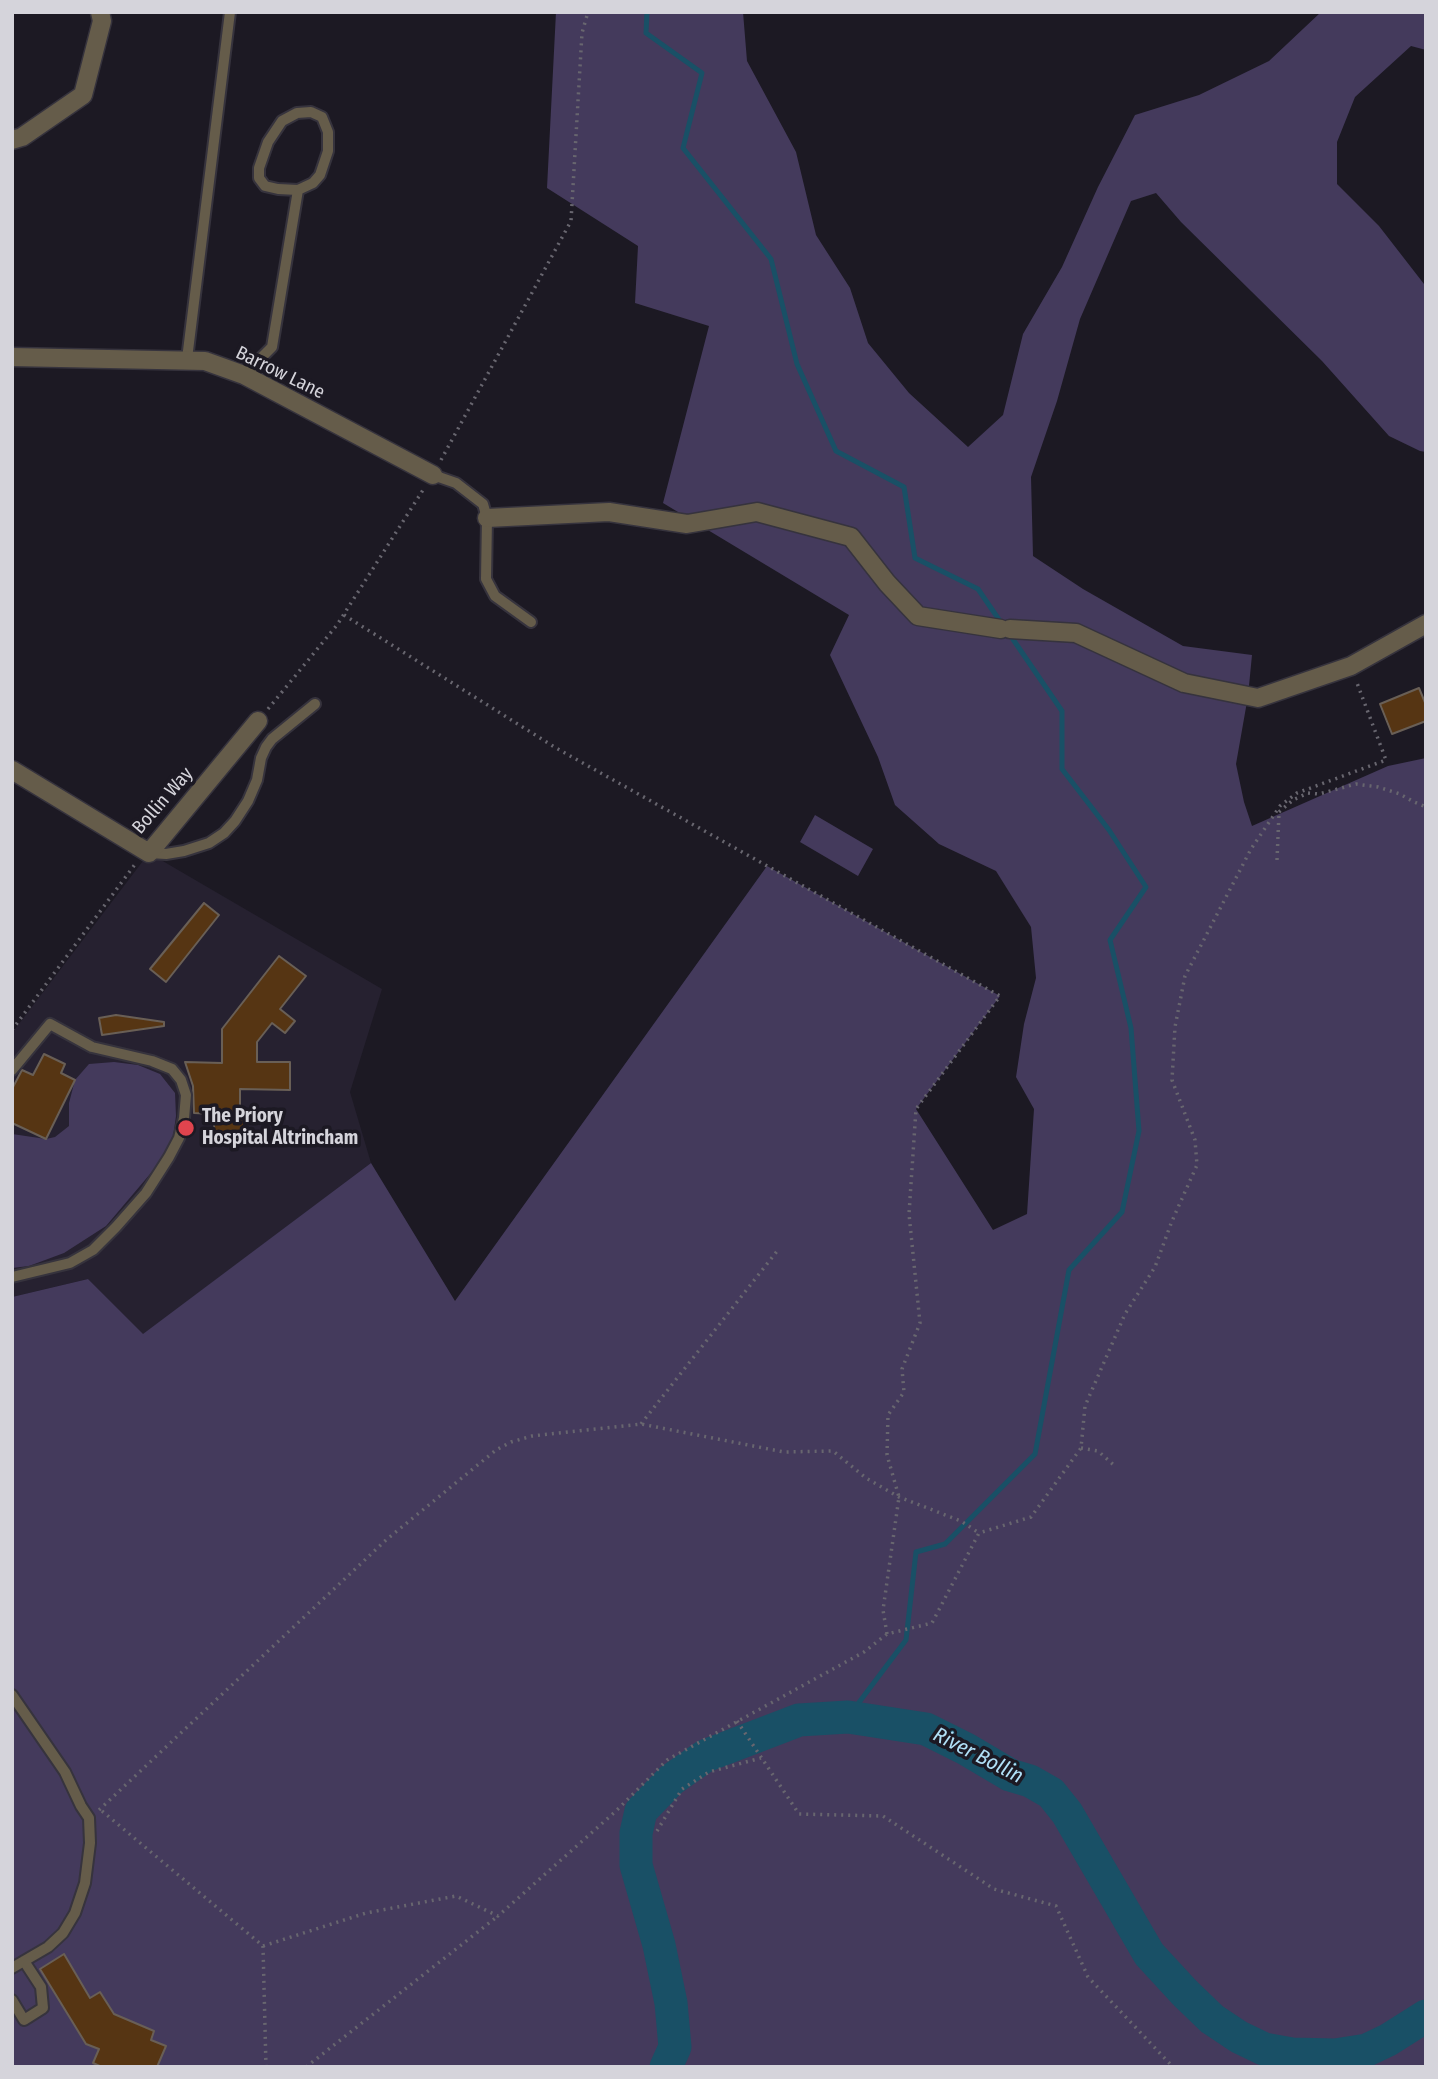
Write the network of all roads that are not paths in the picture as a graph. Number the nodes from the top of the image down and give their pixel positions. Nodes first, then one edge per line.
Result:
1 (100, 12) edge
2 (232, 14) edge
3 (12, 140) edge
4 (298, 190) junction
5 (12, 357) edge
6 (187, 359) junction
7 (244, 375) junction
8 (433, 475) joint
9 (487, 518) junction
10 (531, 622) dead end
11 (1426, 624) edge
12 (315, 704) dead end
13 (258, 722) road end
14 (12, 771) edge
15 (148, 852) junction
16 (12, 1070) edge
17 (12, 1277) edge
18 (12, 1695) edge
19 (24, 1961) junction
20 (12, 1968) edge
21 (12, 2000) edge

1 - 3 street
2 - 6 lane
4 - 4 lane
4 - 7 lane
5 - 6 street, Barrow Lane
6 - 7 street, Barrow Lane
7 - 8 street, Barrow Lane
8 - 9 lane
9 - 10 lane
9 - 11 street
12 - 15 lane
13 - 15 street, Bollin Way
14 - 15 street, Bollin Way
16 - 17 lane
18 - 19 lane
19 - 20 lane
19 - 21 lane

